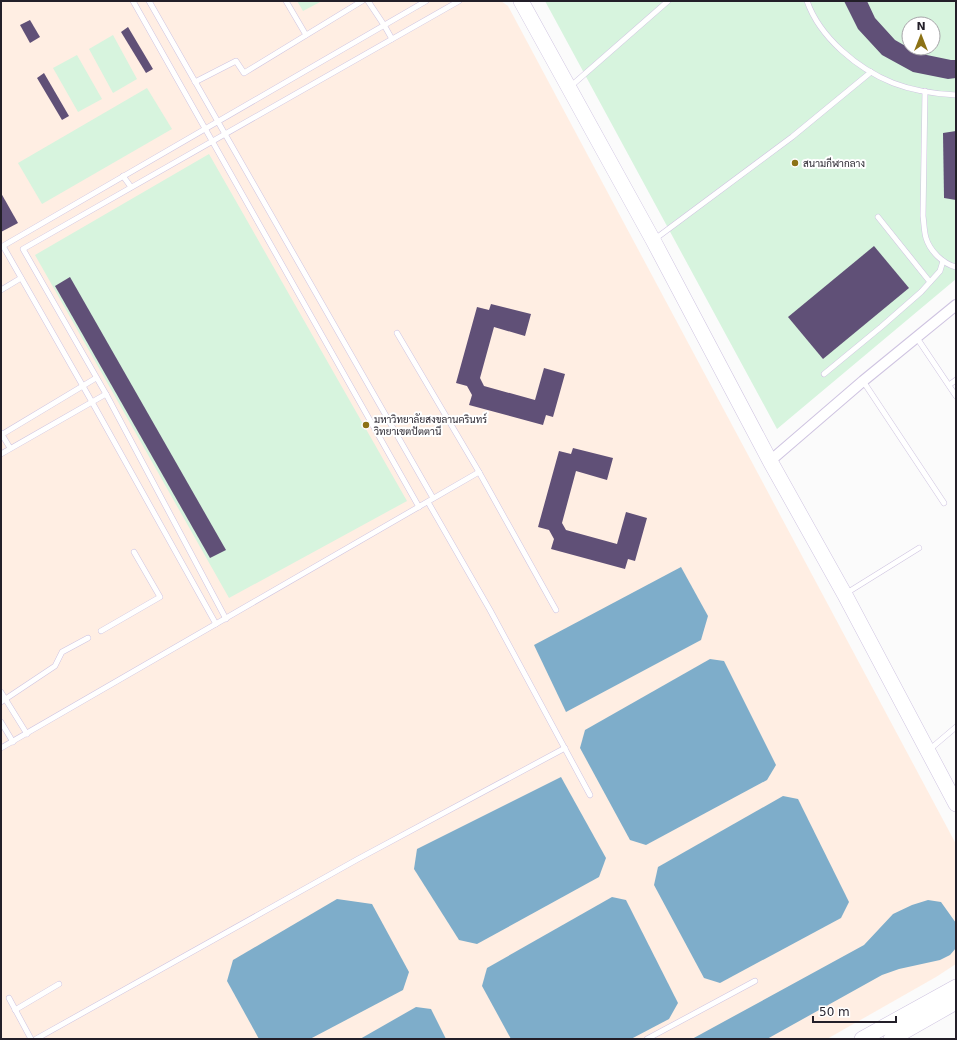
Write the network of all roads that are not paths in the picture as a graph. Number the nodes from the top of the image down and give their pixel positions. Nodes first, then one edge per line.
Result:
1 (133, 1) edge
2 (149, 1) edge
3 (286, 1) edge
4 (362, 1) edge
5 (368, 1) edge
6 (426, 1) edge
7 (459, 1) edge
8 (521, 1) edge
9 (668, 1) edge
10 (807, 1) edge
11 (384, 25) junction
12 (306, 35) junction
13 (392, 39) junction
14 (870, 72) junction
15 (195, 82) junction
16 (569, 87) junction
17 (924, 91) junction
18 (956, 95) edge
19 (218, 121) junction
20 (206, 128) junction
21 (225, 134) junction
22 (212, 141) junction
23 (123, 176) junction
24 (131, 187) junction
25 (878, 217) dead end
26 (653, 240) junction
27 (943, 261) junction
28 (956, 267) edge
29 (21, 278) junction
30 (930, 282) junction
31 (1, 290) edge
32 (956, 305) edge
33 (397, 332) dead end
34 (917, 338) junction
35 (824, 374) dead end
36 (96, 378) junction
37 (956, 380) edge
38 (863, 381) junction
39 (949, 385) junction
40 (83, 386) junction
41 (106, 394) junction
42 (956, 396) edge
43 (92, 402) junction
44 (1, 434) edge
45 (10, 448) junction
46 (1, 454) edge
47 (770, 461) junction
48 (479, 472) junction
49 (434, 498) junction
50 (428, 502) junction
51 (944, 503) dead end
52 (419, 506) junction
53 (919, 548) dead end
54 (134, 552) dead end
55 (844, 595) junction
56 (556, 610) dead end
57 (226, 618) junction
58 (216, 624) junction
59 (101, 631) dead end
60 (88, 638) dead end
61 (1, 692) edge
62 (3, 700) edge
63 (1, 722) edge
64 (956, 727) edge
65 (27, 734) junction
66 (13, 742) junction
67 (1, 748) edge
68 (565, 748) junction
69 (928, 751) junction
70 (590, 795) dead end
71 (956, 804) edge
72 (755, 981) dead end
73 (59, 984) dead end
74 (956, 987) edge
75 (9, 998) dead end
76 (956, 1002) edge
77 (15, 1010) junction
78 (31, 1039) edge
79 (36, 1039) edge
80 (647, 1039) edge
81 (862, 1039) edge
82 (891, 1039) edge

1 - 20 lane
2 - 15 lane
3 - 12 lane
4 - 12 lane
5 - 11 lane
6 - 11 lane
7 - 13 lane
8 - 16 street
9 - 16 lane
10 - 14 lane
11 - 13 lane
11 - 19 lane
12 - 15 lane
13 - 21 lane
14 - 17 lane
14 - 26 lane
15 - 19 lane
16 - 26 street
17 - 18 lane
17 - 27 lane
19 - 20 lane
19 - 21 lane
20 - 22 lane
20 - 23 lane
21 - 22 lane
21 - 49 lane
22 - 24 lane
22 - 52 lane
23 - 24 lane
23 - 29 lane
24 - 36 lane
25 - 30 lane
26 - 47 street
27 - 28 lane
27 - 30 lane
29 - 31 lane
29 - 40 lane
30 - 35 lane
32 - 34 street
33 - 48 lane
34 - 38 street
34 - 39 lane
36 - 40 lane
36 - 41 lane
37 - 39 lane
38 - 47 street
38 - 51 lane
39 - 42 lane
40 - 43 lane
40 - 44 lane
41 - 43 lane
41 - 57 lane
43 - 45 lane
43 - 58 lane
44 - 45 lane
45 - 46 lane
47 - 55 street
48 - 49 lane
48 - 56 lane
49 - 50 lane
50 - 52 lane
50 - 68 lane
52 - 57 lane
53 - 55 lane
54 - 59 lane
55 - 69 street
57 - 58 lane
58 - 65 lane
60 - 62 lane
61 - 62 lane
62 - 65 lane
63 - 66 lane
64 - 69 lane
65 - 66 lane
66 - 67 lane
68 - 70 lane
68 - 79 lane
69 - 71 street
72 - 80 lane
73 - 77 lane
74 - 81 street
75 - 77 lane
76 - 82 street
77 - 78 lane

